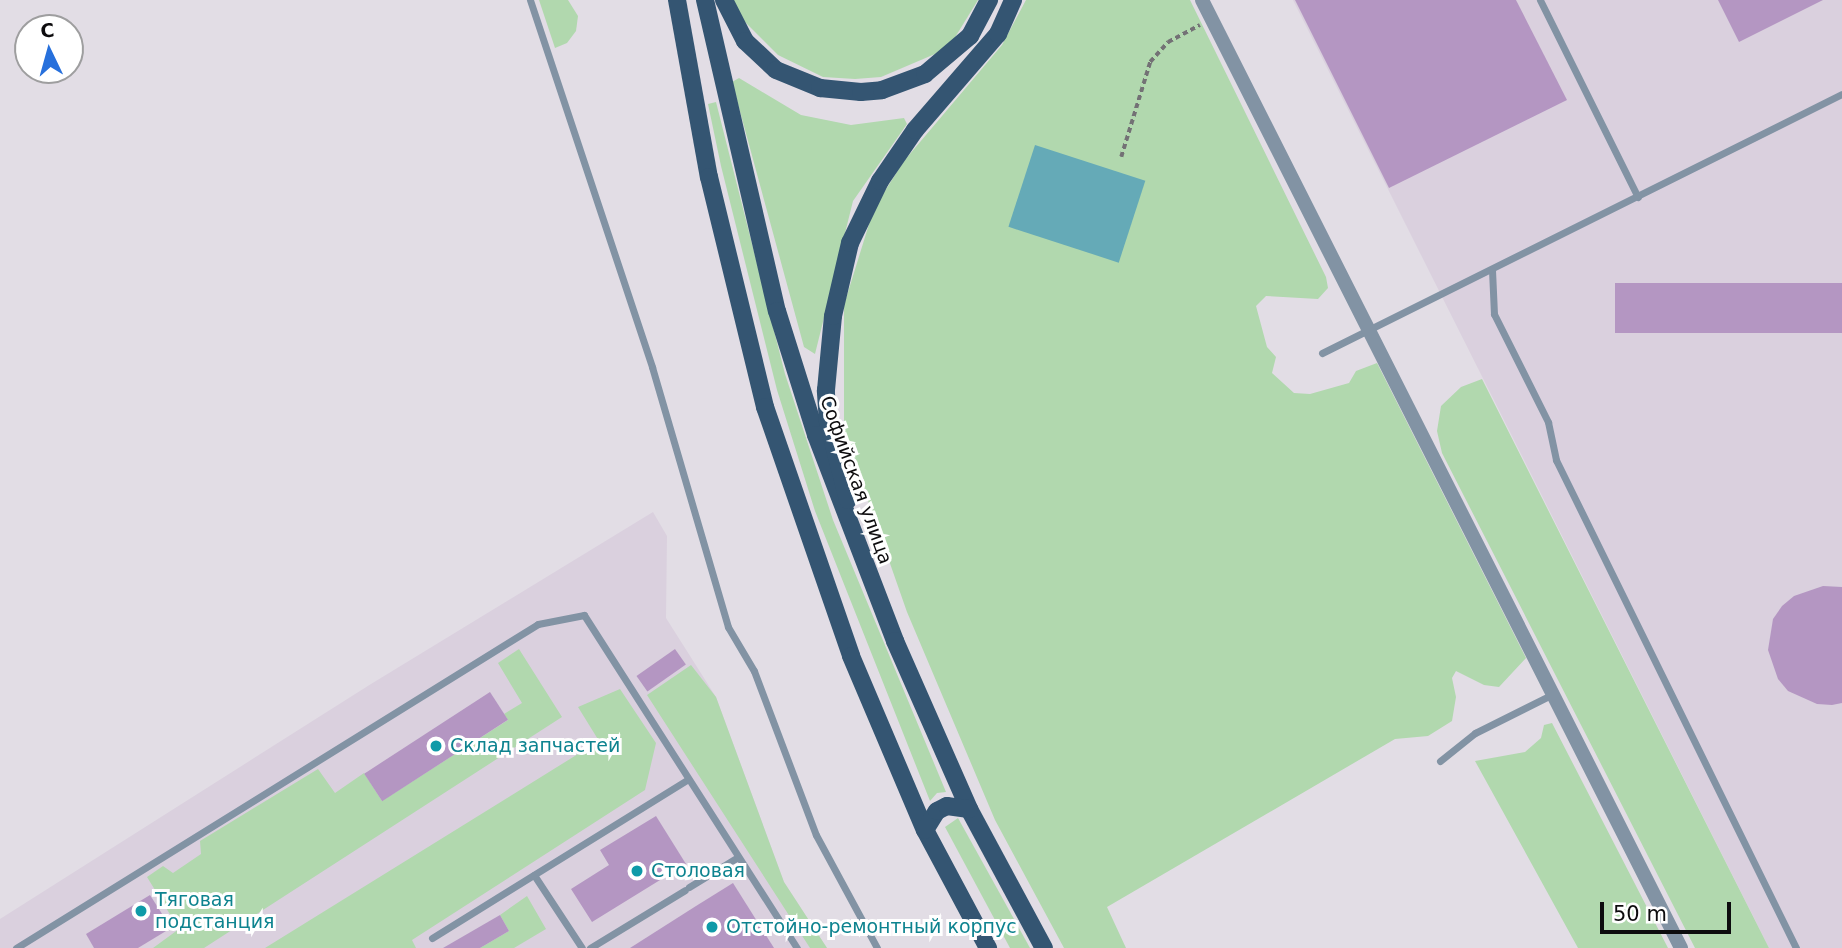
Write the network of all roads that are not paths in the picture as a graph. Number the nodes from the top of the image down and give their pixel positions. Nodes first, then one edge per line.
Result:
1 (530, 0) edge
2 (663, 0) edge
3 (677, 0) edge
4 (705, 0) edge
5 (724, 0) edge
6 (989, 0) edge
7 (1013, 0) edge
8 (1202, 0) edge
9 (1540, 0) edge
10 (683, 47) junction
11 (1842, 94) edge
12 (1638, 197) junction
13 (1492, 270) junction
14 (1371, 330) junction
15 (1322, 353) dead end
16 (853, 538) junction
17 (1553, 694) junction
18 (1440, 761) dead end
19 (688, 779) junction
20 (970, 809) junction
21 (925, 830) junction
22 (738, 857) junction
23 (534, 875) junction
24 (432, 938) dead end
25 (16, 948) edge
26 (582, 948) edge
27 (590, 948) edge
28 (797, 948) edge
29 (877, 948) edge
30 (988, 948) edge
31 (1044, 948) edge
32 (1681, 948) edge
33 (1796, 948) edge

1 - 29 lane
2 - 10 main road
3 - 10 main road
4 - 16 main road, Софийская улица
5 - 6 main road
7 - 16 main road
8 - 14 street
9 - 12 lane
10 - 21 main road
11 - 12 lane
12 - 13 lane
13 - 14 lane
13 - 33 lane
14 - 15 lane
14 - 17 street
16 - 20 main road, Софийская улица
17 - 18 lane
17 - 32 street
19 - 22 lane
19 - 23 lane
19 - 25 lane
20 - 21 main road
20 - 31 main road, Софийская улица
21 - 30 main road
22 - 27 lane
22 - 28 lane
23 - 24 lane
23 - 26 lane

